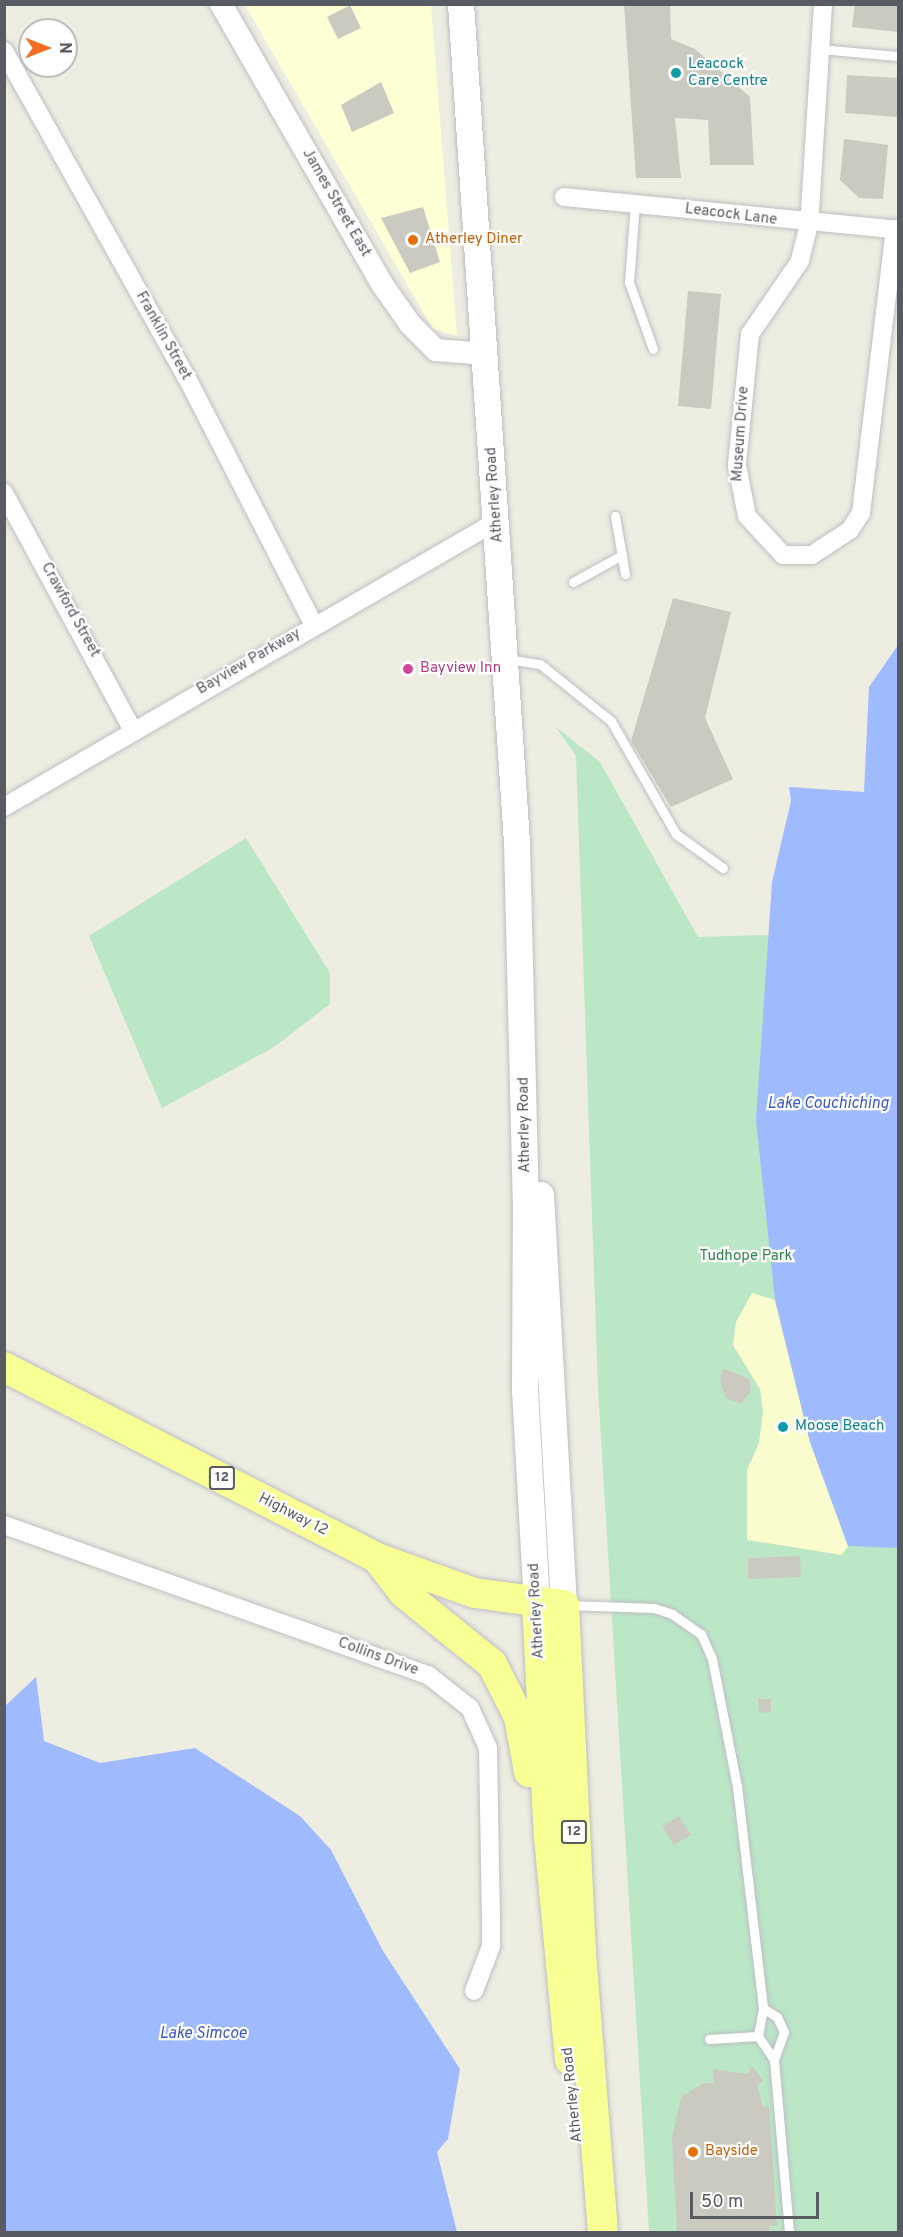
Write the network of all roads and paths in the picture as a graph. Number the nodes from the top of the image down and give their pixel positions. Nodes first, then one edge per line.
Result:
1 (221, 4) edge
2 (461, 4) edge
3 (823, 4) edge
4 (819, 50) junction
5 (4, 51) edge
6 (898, 56) edge
7 (564, 197) dead end
8 (635, 203) junction
9 (809, 224) junction
10 (897, 230) edge
11 (653, 349) dead end
12 (486, 354) junction
13 (4, 493) edge
14 (615, 516) dead end
15 (497, 521) junction
16 (622, 555) junction
17 (625, 574) dead end
18 (573, 582) dead end
19 (314, 625) junction
20 (506, 659) junction
21 (132, 729) junction
22 (4, 807) edge
23 (723, 868) dead end
24 (4, 1366) edge
25 (4, 1524) edge
26 (377, 1558) junction
27 (550, 1604) junction
28 (555, 1927) junction
29 (474, 1990) dead end
30 (763, 2008) junction
31 (758, 2036) junction
32 (710, 2039) dead end
33 (774, 2060) junction
34 (589, 2232) edge
35 (603, 2232) edge
36 (789, 2232) edge

1 - 12 street, James Street East
2 - 12 main road, Atherley Road
3 - 4 street, Museum Drive
4 - 6 lane
4 - 9 street, Museum Drive
5 - 19 street, Franklin Street
7 - 8 street, Leacock Lane
8 - 9 street, Leacock Lane
8 - 11 lane
9 - 10 street, Leacock Lane
9 - 10 street, Museum Drive
12 - 15 main road, Atherley Road
13 - 21 street, Crawford Street
14 - 16 lane
15 - 19 street, Bayview Parkway
15 - 20 main road, Atherley Road
16 - 17 lane
16 - 18 lane
19 - 21 street, Bayview Parkway
20 - 23 lane
20 - 27 main road, Atherley Road
21 - 22 street, Bayview Parkway
24 - 26 highway, Highway 12 / 12
25 - 29 street, Collins Drive
26 - 27 highway, Highway 12 / 12
26 - 28 highway
27 - 28 highway, Atherley Road / 12
27 - 30 lane
27 - 35 highway, Atherley Road / 12
28 - 34 highway, Atherley Road / 12
30 - 31 lane
30 - 33 lane
31 - 32 lane
31 - 33 lane
33 - 36 lane

